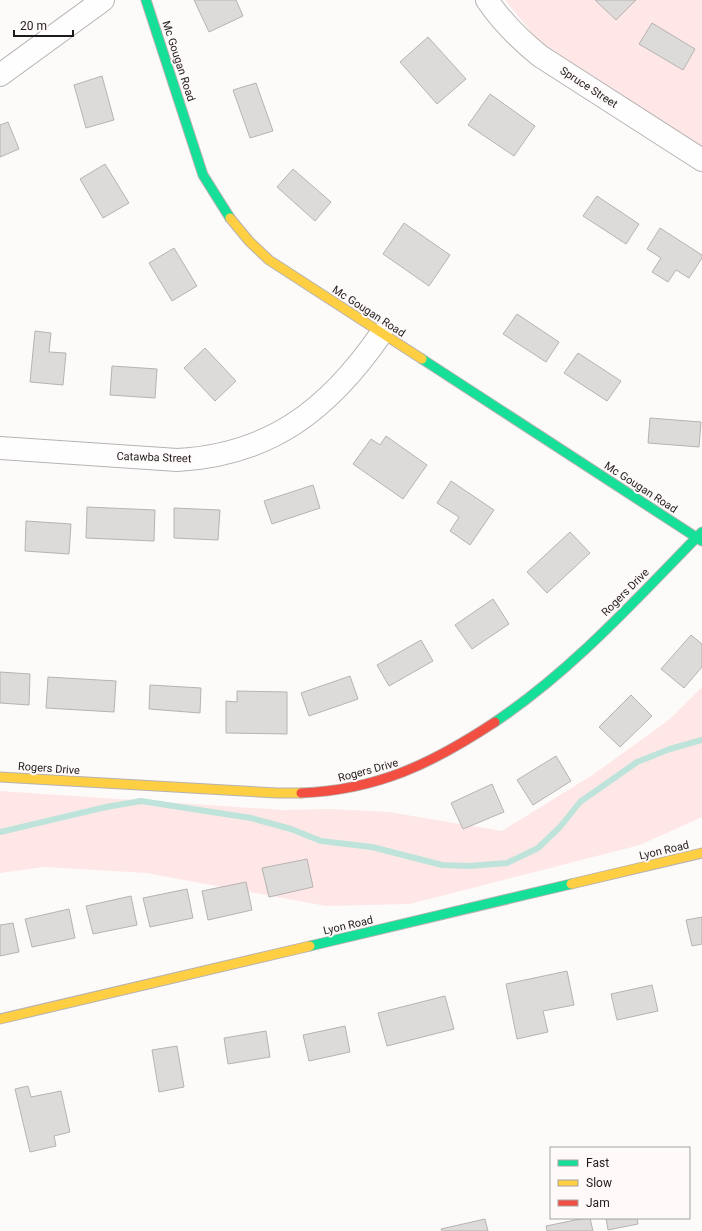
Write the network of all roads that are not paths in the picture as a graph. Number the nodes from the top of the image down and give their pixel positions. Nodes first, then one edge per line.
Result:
1 (103, 0) edge
2 (146, 0) edge
3 (487, 0) edge
4 (0, 74) edge
5 (702, 160) edge
6 (381, 334) junction
7 (0, 448) edge
8 (700, 536) edge
9 (0, 776) edge
10 (702, 853) edge
11 (0, 1019) edge

1 - 4 street
2 - 6 street, Mc Gougan Road
3 - 5 street, Spruce Street
6 - 7 street, Catawba Street
6 - 8 street, Mc Gougan Road
8 - 9 street, Rogers Drive
10 - 11 street, Lyon Road

